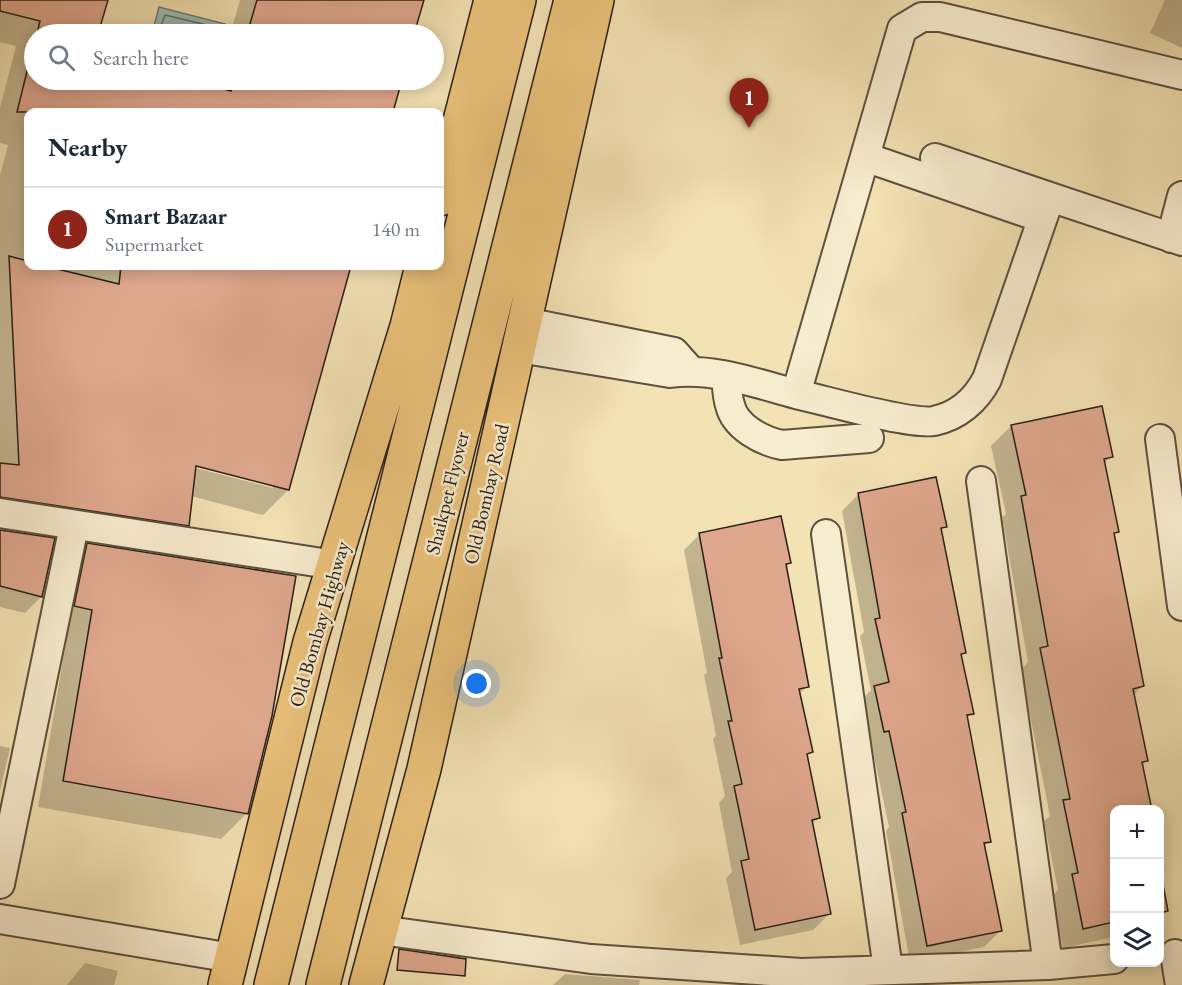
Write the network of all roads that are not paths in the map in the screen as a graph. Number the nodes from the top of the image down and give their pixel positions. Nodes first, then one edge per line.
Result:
1 (491, 0) edge
2 (519, 0) edge
3 (572, 0) edge
4 (597, 0) edge
5 (1182, 75) edge
6 (865, 157) junction
7 (935, 158) dead end
8 (444, 183) edge
9 (1182, 196) edge
10 (1046, 208) junction
11 (1177, 239) edge
12 (421, 270) edge
13 (522, 335) junction
14 (726, 376) junction
15 (796, 394) junction
16 (869, 438) dead end
17 (1160, 439) dead end
18 (981, 481) dead end
19 (0, 513) edge
20 (74, 526) junction
21 (826, 534) dead end
22 (335, 565) junction
23 (1182, 606) edge
24 (0, 884) edge
25 (0, 919) edge
26 (380, 930) junction
27 (1172, 954) edge
28 (1110, 959) edge
29 (1048, 965) junction
30 (888, 969) junction
31 (228, 971) edge
32 (271, 985) edge
33 (323, 985) edge
34 (366, 985) edge
35 (1180, 985) edge

1 - 8 main road
2 - 32 main road
3 - 33 main road, Shaikpet Flyover
4 - 13 main road, Old Bombay Road
5 - 6 street
6 - 10 street
6 - 15 street
7 - 10 street
9 - 11 street
10 - 11 street
10 - 15 street
12 - 22 main road, Old Bombay Highway
13 - 14 street
13 - 26 main road, Old Bombay Road
14 - 15 street
14 - 16 street
17 - 23 street
18 - 29 street
19 - 20 street
20 - 22 street
20 - 24 street
21 - 30 street
22 - 31 main road, Old Bombay Highway
25 - 31 street
26 - 30 street
26 - 34 main road, Old Bombay Road
27 - 35 street
28 - 29 street
29 - 30 street

